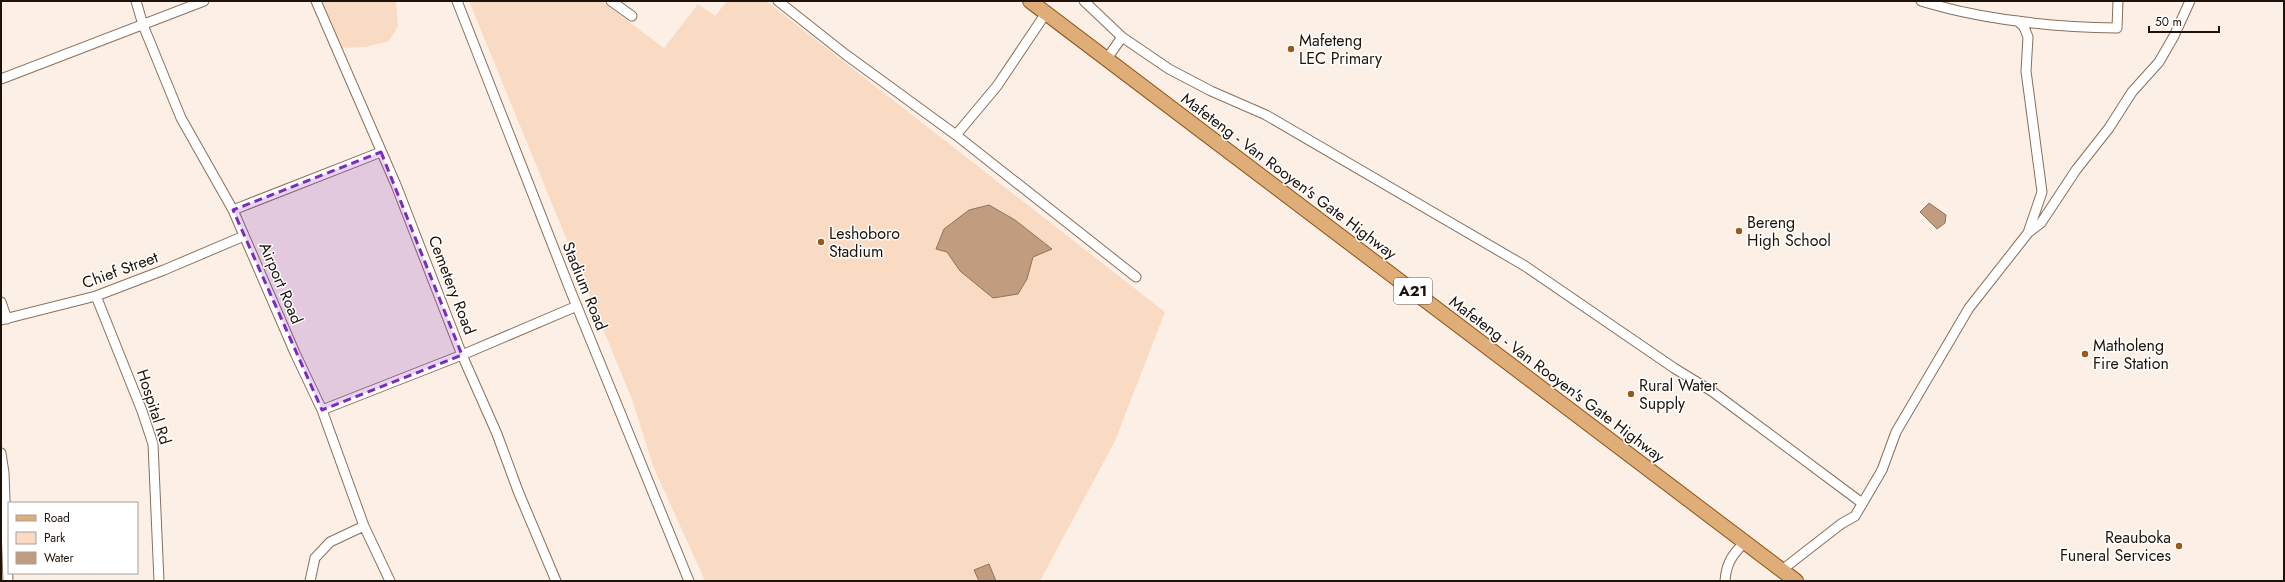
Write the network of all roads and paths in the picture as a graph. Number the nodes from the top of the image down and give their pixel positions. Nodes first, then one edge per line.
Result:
1 (136, 1) edge
2 (204, 1) edge
3 (316, 1) edge
4 (458, 1) edge
5 (611, 1) edge
6 (778, 1) edge
7 (1030, 1) edge
8 (1084, 1) edge
9 (1921, 1) edge
10 (2118, 1) edge
11 (2190, 1) edge
12 (1046, 13) junction
13 (632, 16) dead end
14 (2018, 21) junction
15 (143, 25) junction
16 (1122, 37) junction
17 (1106, 60) junction
18 (1, 79) edge
19 (956, 135) junction
20 (381, 152) junction
21 (233, 210) junction
22 (2028, 233) junction
23 (244, 236) junction
24 (1136, 277) dead end
25 (96, 296) junction
26 (1, 302) edge
27 (577, 306) junction
28 (4, 319) edge
29 (462, 355) junction
30 (322, 410) junction
31 (1, 453) edge
32 (1862, 503) junction
33 (364, 526) junction
34 (1744, 543) junction
35 (1783, 571) junction
36 (8, 581) edge
37 (159, 581) edge
38 (310, 581) edge
39 (390, 581) edge
40 (556, 581) edge
41 (689, 581) edge
42 (1725, 581) edge
43 (1796, 581) edge

1 - 15 street, Airport Road
2 - 15 street
3 - 20 street, Cemetery Road
4 - 27 street, Stadium Road
5 - 13 street
6 - 19 street
7 - 12 main road, Mafeteng - Van Rooyen's Gate Highway / A21
8 - 16 street
9 - 14 street
10 - 14 street
11 - 22 street
12 - 17 main road, Mafeteng - Van Rooyen's Gate Highway / A21
12 - 19 street
14 - 22 street
15 - 18 street
15 - 21 street, Airport Road
16 - 17 street
16 - 32 street
17 - 34 main road, Mafeteng - Van Rooyen's Gate Highway / A21
19 - 24 street
20 - 21 street
20 - 29 street, Cemetery Road
21 - 23 street, Airport Road
22 - 32 street
23 - 25 street, Chief Street
23 - 30 street, Airport Road
25 - 28 street, Chief Street
25 - 37 street, Hospital Rd
26 - 28 street
27 - 29 street
27 - 41 street, Stadium Road
29 - 30 street
29 - 40 street, Cemetery Road
30 - 33 street, Airport Road
31 - 36 street
32 - 35 street
33 - 38 street
33 - 39 street, Airport Road
34 - 35 main road, Mafeteng - Van Rooyen's Gate Highway / A21
34 - 42 street
35 - 43 main road, Mafeteng - Van Rooyen's Gate Highway / A21

